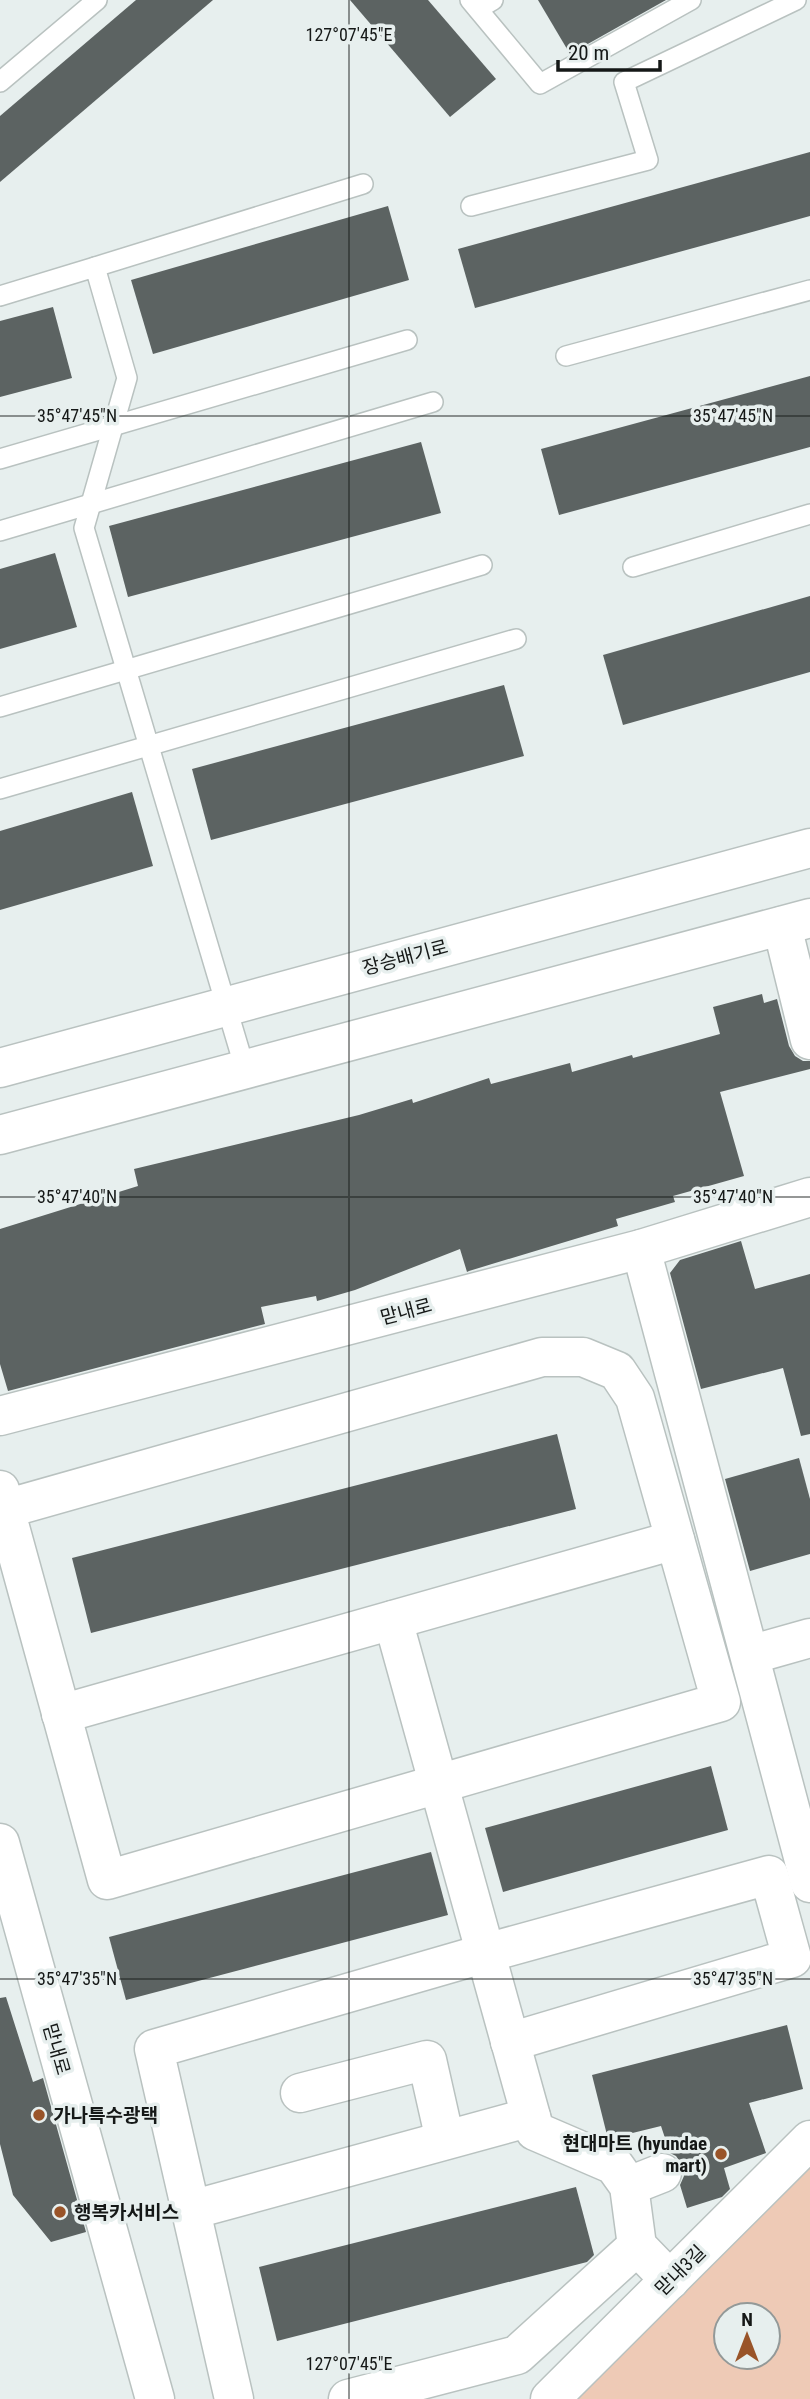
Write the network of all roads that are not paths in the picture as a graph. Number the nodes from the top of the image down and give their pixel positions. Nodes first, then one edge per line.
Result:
1 (97, 0) edge
2 (691, 0) edge
3 (796, 0) edge
4 (480, 3) edge
5 (0, 82) edge
6 (363, 184) dead end
7 (471, 206) dead end
8 (94, 267) junction
9 (810, 290) edge
10 (0, 296) edge
11 (407, 340) dead end
12 (566, 356) dead end
13 (433, 402) dead end
14 (113, 426) junction
15 (0, 458) edge
16 (91, 504) junction
17 (810, 514) edge
18 (0, 531) edge
19 (482, 565) dead end
20 (633, 567) dead end
21 (516, 639) dead end
22 (125, 670) junction
23 (0, 707) edge
24 (147, 746) junction
25 (0, 789) edge
26 (810, 849) edge
27 (796, 922) edge
28 (226, 1005) junction
29 (810, 1040) edge
30 (0, 1068) edge
31 (245, 1069) junction
32 (0, 1135) edge
33 (810, 1197) edge
34 (641, 1249) junction
35 (0, 1416) edge
36 (3, 1500) edge
37 (676, 1540) junction
38 (393, 1620) junction
39 (810, 1638) edge
40 (750, 1654) junction
41 (61, 1714) junction
42 (438, 1784) junction
43 (2, 1855) edge
44 (810, 1879) edge
45 (486, 1953) junction
46 (510, 2042) junction
47 (300, 2093) dead end
48 (531, 2116) junction
49 (445, 2140) junction
50 (810, 2140) edge
51 (191, 2210) junction
52 (637, 2246) junction
53 (670, 2280) junction
54 (155, 2399) edge
55 (234, 2399) edge
56 (348, 2399) edge
57 (550, 2399) edge

1 - 5 lane
2 - 4 lane
3 - 7 lane
6 - 8 lane
8 - 10 lane
8 - 14 lane
9 - 12 lane
11 - 14 lane
13 - 16 lane
14 - 15 lane
14 - 16 lane
16 - 18 lane
16 - 22 lane
17 - 20 lane
19 - 22 lane
21 - 24 lane
22 - 23 lane
22 - 24 lane
24 - 25 lane
24 - 28 lane
26 - 28 street, 장승배기로
27 - 29 street
27 - 31 street
28 - 30 street, 장승배기로
28 - 31 lane
31 - 32 street
33 - 34 street, 맏내로
34 - 35 street, 맏내로
34 - 40 street
36 - 37 street
36 - 41 street
37 - 38 street
37 - 42 street
38 - 41 street
38 - 42 street
39 - 40 street
40 - 44 street
41 - 42 street
42 - 45 street
43 - 54 street, 맏내로
45 - 46 street
45 - 46 street
45 - 51 street
46 - 48 street
47 - 49 street
48 - 49 street
48 - 52 street
49 - 51 street
50 - 53 street, 맏내3길
51 - 55 street
52 - 53 street
52 - 56 street
53 - 57 street, 맏내3길

